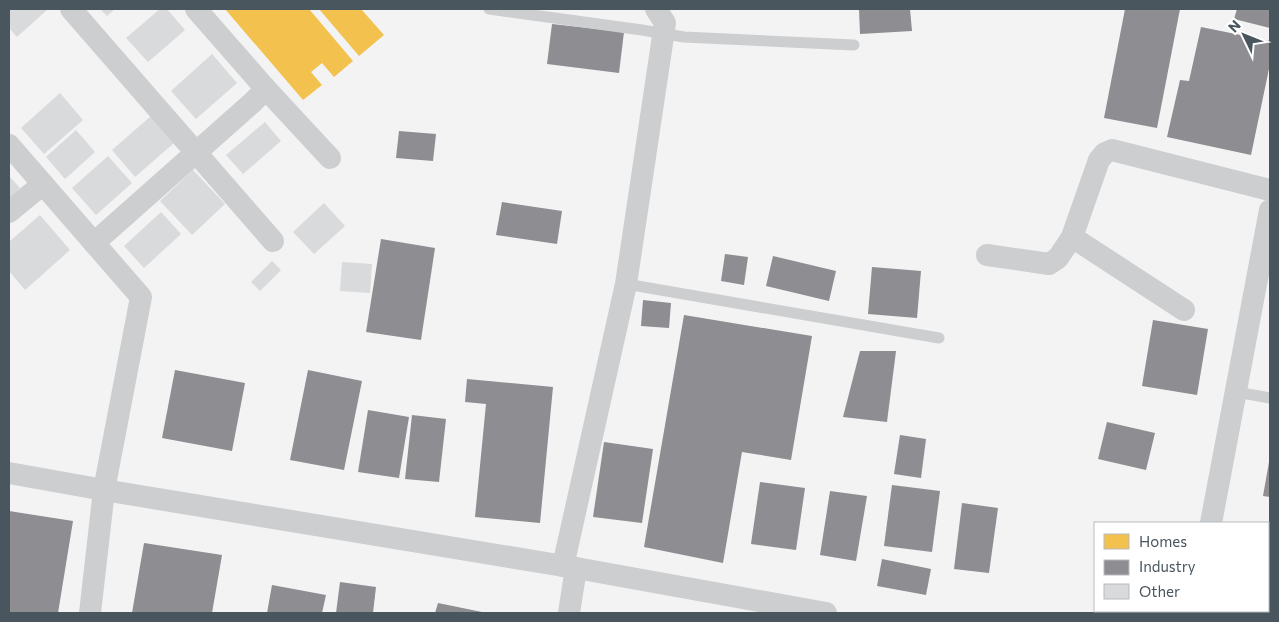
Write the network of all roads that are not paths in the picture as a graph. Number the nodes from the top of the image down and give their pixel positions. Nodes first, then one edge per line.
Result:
1 (71, 9) edge
2 (196, 9) edge
3 (489, 9) edge
4 (656, 9) edge
5 (664, 33) junction
6 (854, 45) dead end
7 (266, 89) junction
8 (9, 145) edge
9 (196, 153) junction
10 (330, 158) dead end
11 (43, 184) junction
12 (1270, 190) edge
13 (1270, 210) edge
14 (9, 212) edge
15 (1072, 237) junction
16 (272, 241) dead end
17 (94, 243) junction
18 (1267, 248) edge
19 (987, 255) dead end
20 (626, 284) junction
21 (1184, 310) dead end
22 (939, 338) dead end
23 (1236, 392) junction
24 (1270, 398) edge
25 (9, 473) edge
26 (104, 490) junction
27 (1211, 522) edge
28 (569, 567) junction
29 (90, 613) edge
30 (569, 613) edge
31 (826, 613) edge

1 - 9 street
2 - 7 street
3 - 5 lane
4 - 5 street
5 - 6 lane
5 - 20 street
7 - 9 street
7 - 10 street
8 - 11 street
9 - 16 street
9 - 17 street
11 - 14 street
11 - 17 street
12 - 15 street
13 - 18 street
15 - 19 street
15 - 21 street
17 - 26 street
18 - 23 street
20 - 22 lane
20 - 28 street
23 - 24 lane
23 - 27 street
25 - 26 street
26 - 28 street
26 - 29 street
28 - 30 street
28 - 31 street

